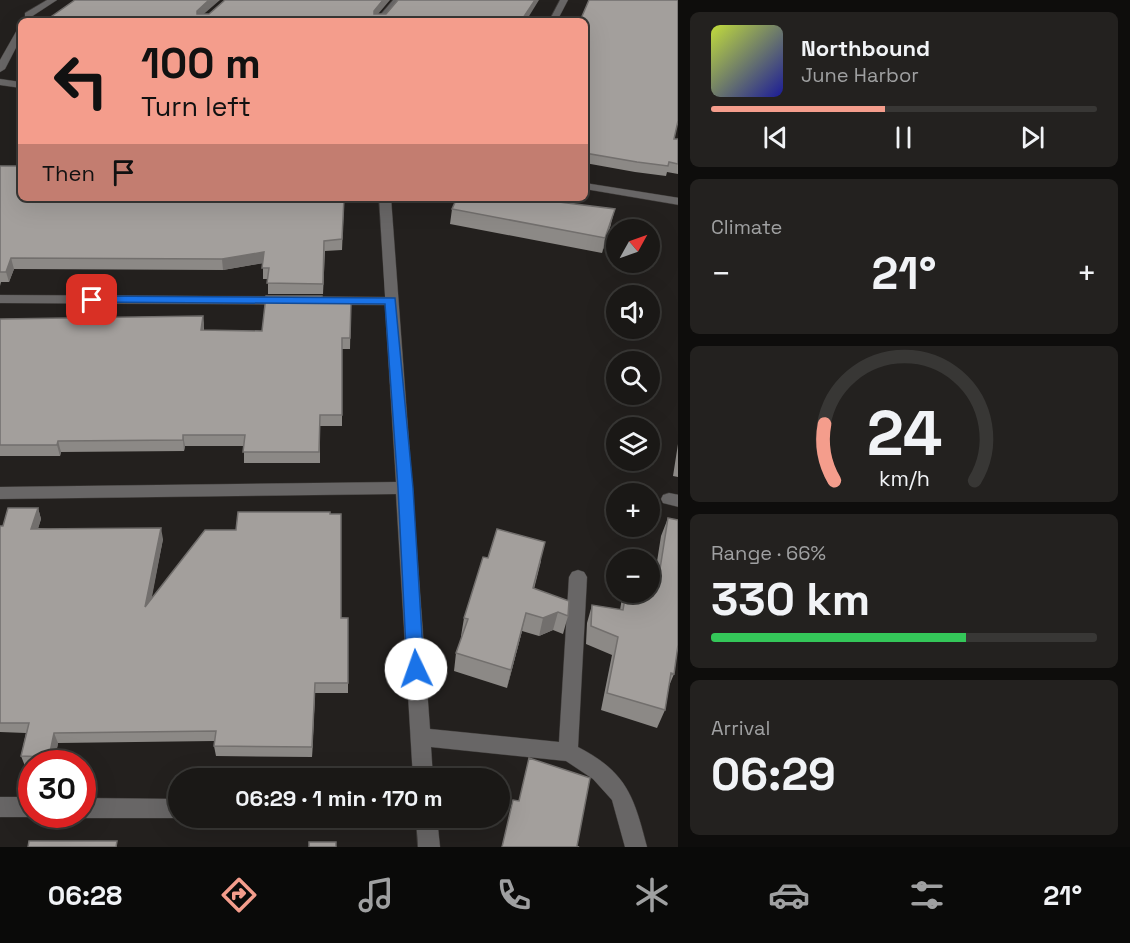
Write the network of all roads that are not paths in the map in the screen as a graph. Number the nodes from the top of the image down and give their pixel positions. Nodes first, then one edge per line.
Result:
1 (38, 0) edge
2 (53, 0) edge
3 (398, 0) edge
4 (564, 0) edge
5 (27, 18) edge
6 (382, 18) edge
7 (555, 18) edge
8 (18, 36) edge
9 (0, 69) edge
10 (0, 82) edge
11 (18, 85) edge
12 (588, 187) edge
13 (385, 201) edge
14 (678, 202) edge
15 (0, 299) edge
16 (390, 301) junction
17 (405, 488) junction
18 (0, 493) edge
19 (578, 577) dead end
20 (420, 736) junction
21 (568, 752) junction
22 (422, 768) edge
23 (0, 807) edge
24 (18, 807) edge
25 (96, 808) edge
26 (168, 809) edge
27 (428, 828) edge
28 (429, 847) edge
29 (636, 847) edge

1 - 5 street
2 - 5 street
3 - 6 street
4 - 7 street
8 - 9 street
10 - 11 street
12 - 14 street
13 - 16 street
15 - 16 street
16 - 17 street
17 - 18 street
17 - 20 street
19 - 21 street
20 - 21 street
20 - 22 street
21 - 29 street
23 - 24 street
25 - 26 street
27 - 28 street

